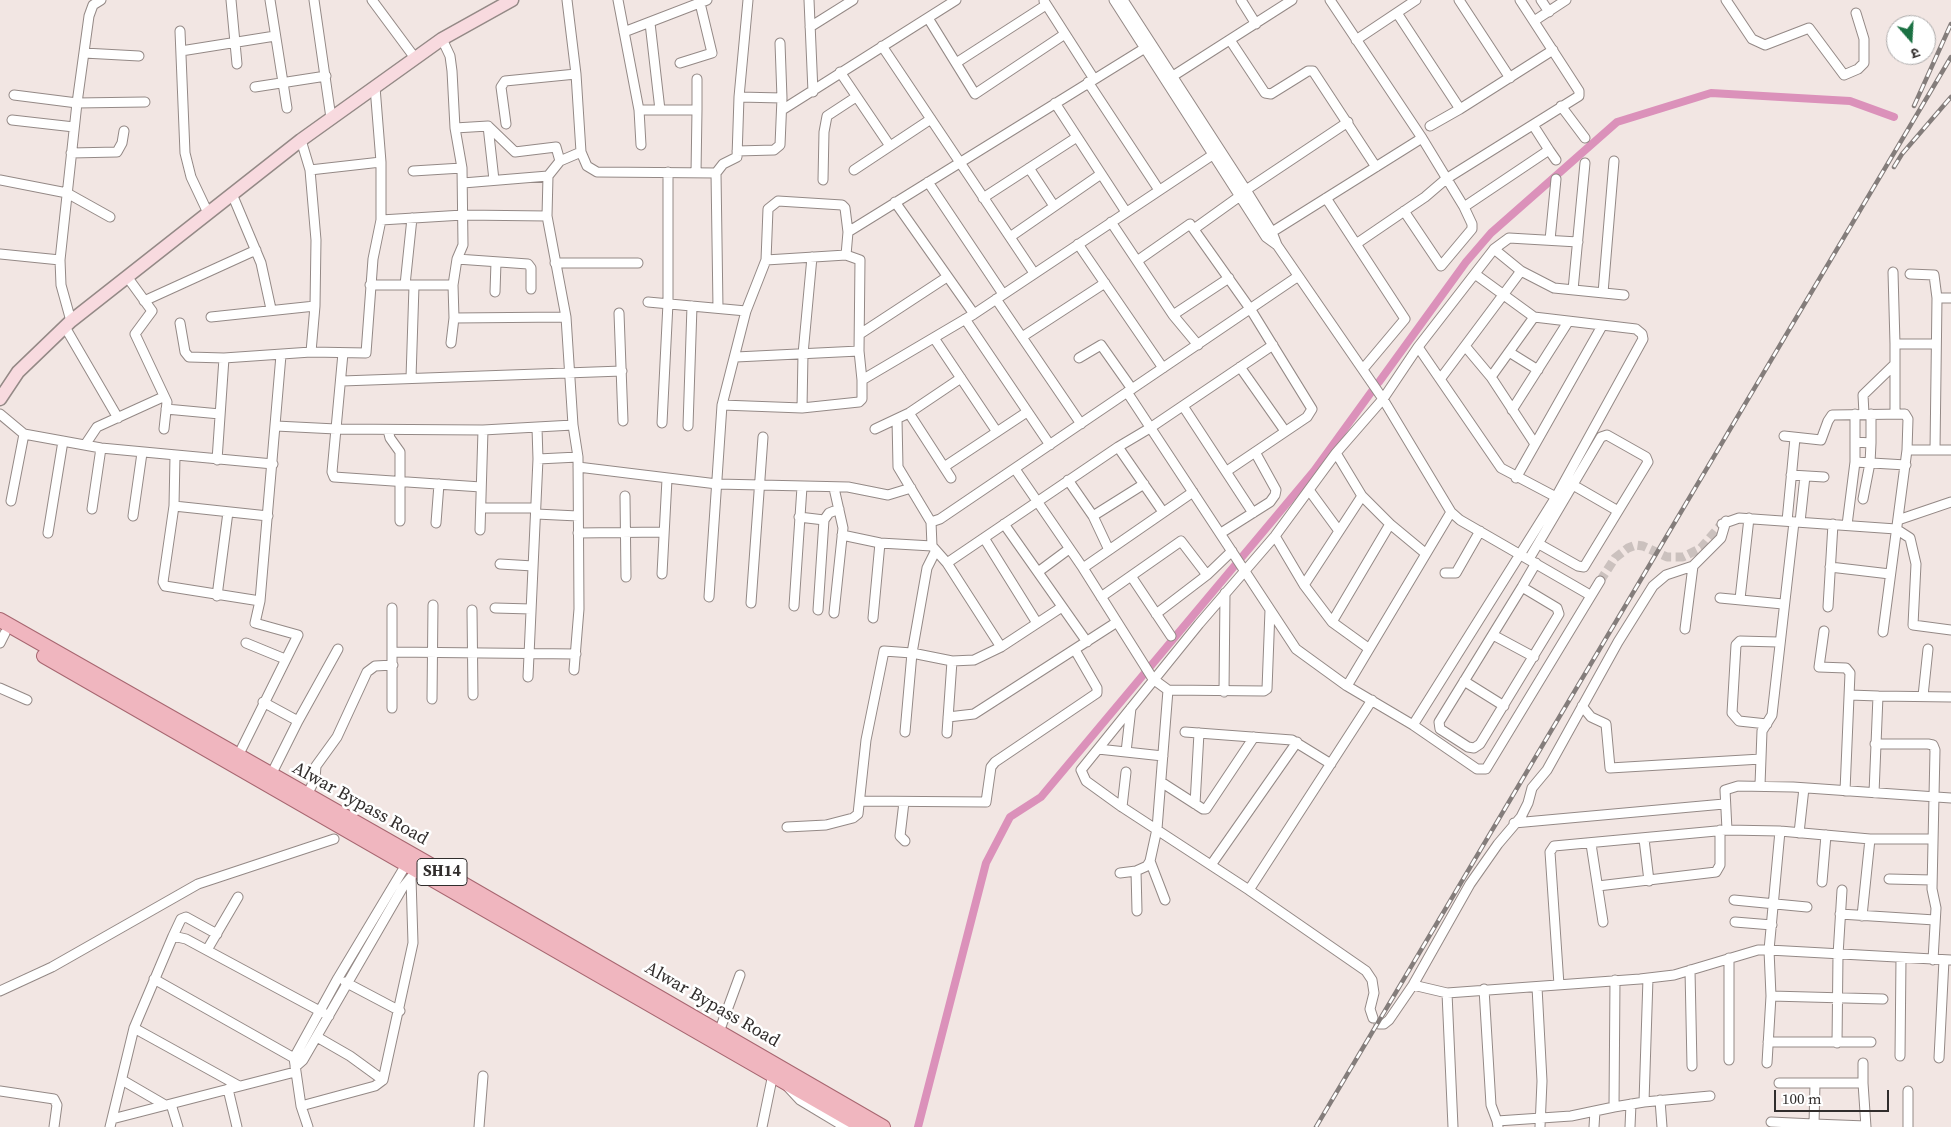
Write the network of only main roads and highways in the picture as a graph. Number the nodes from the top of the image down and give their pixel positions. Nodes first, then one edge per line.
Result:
1 (0, 620) edge
2 (2, 636) edge
3 (863, 1127) edge
4 (883, 1127) edge

1 - 4 main road, Alwar Bypass Road / SH14
2 - 3 main road, Alwar Bypass Road / SH14

